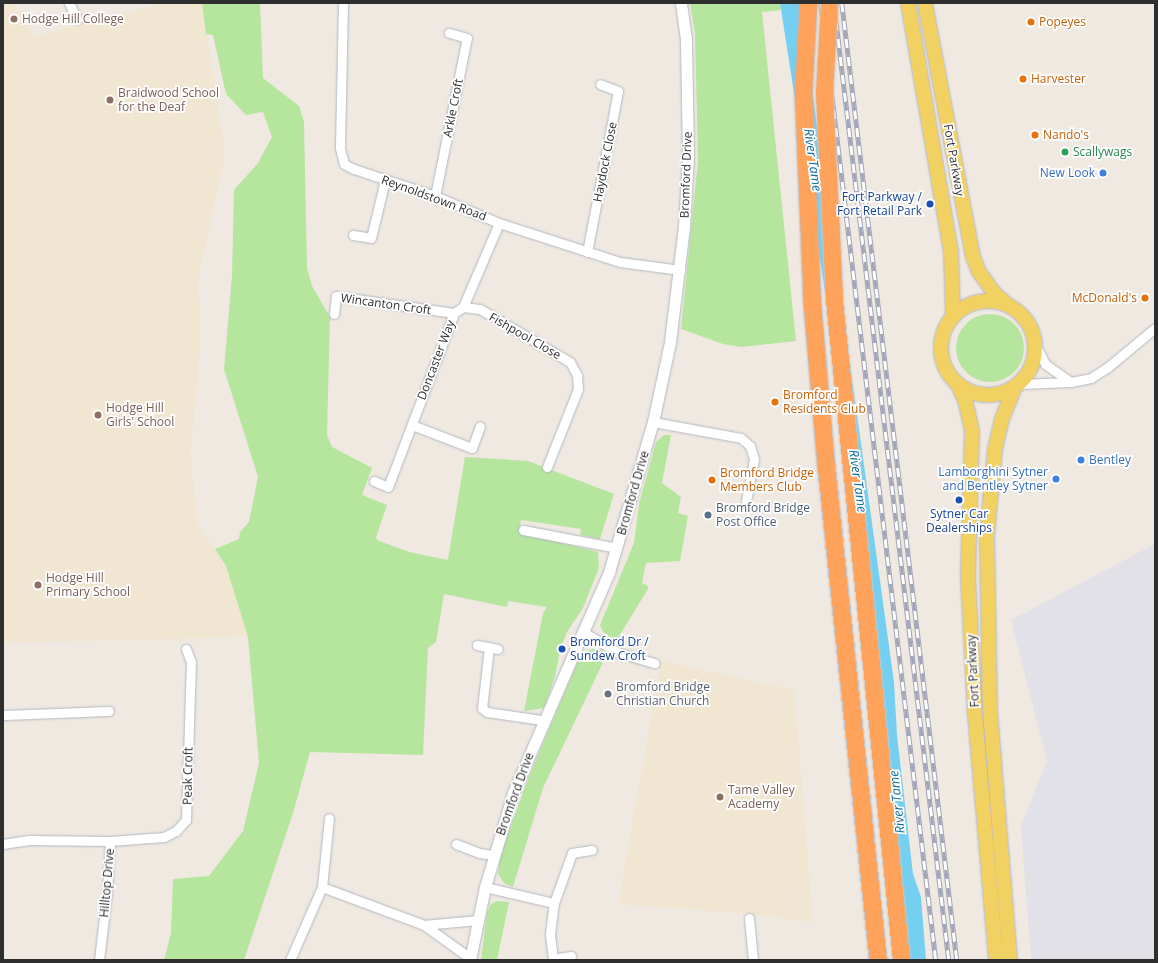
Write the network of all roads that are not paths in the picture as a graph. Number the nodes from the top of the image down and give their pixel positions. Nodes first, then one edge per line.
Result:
1 (69, 3) edge
2 (343, 3) edge
3 (681, 3) edge
4 (808, 3) edge
5 (829, 3) edge
6 (908, 3) edge
7 (925, 3) edge
8 (77, 19) dead end
9 (449, 33) dead end
10 (600, 84) dead end
11 (386, 180) junction
12 (435, 196) junction
13 (499, 223) junction
14 (353, 235) dead end
15 (587, 252) junction
16 (680, 270) junction
17 (1008, 305) junction
18 (463, 307) junction
19 (454, 313) junction
20 (953, 313) junction
21 (334, 314) dead end
22 (1155, 328) edge
23 (1036, 346) junction
24 (1071, 382) junction
25 (958, 385) junction
26 (1017, 386) junction
27 (653, 422) junction
28 (412, 425) junction
29 (480, 426) dead end
30 (547, 467) dead end
31 (374, 481) dead end
32 (746, 501) dead end
33 (523, 530) dead end
34 (616, 548) junction
35 (583, 632) junction
36 (477, 645) dead end
37 (186, 649) dead end
38 (656, 663) dead end
39 (109, 711) dead end
40 (3, 715) edge
41 (542, 720) junction
42 (329, 818) dead end
43 (110, 841) junction
44 (3, 844) edge
45 (456, 844) dead end
46 (592, 850) dead end
47 (494, 855) junction
48 (322, 887) junction
49 (485, 887) junction
50 (554, 903) junction
51 (749, 918) dead end
52 (478, 920) junction
53 (424, 925) junction
54 (571, 956) dead end
55 (470, 959) edge
56 (99, 960) edge
57 (290, 960) edge
58 (753, 960) edge
59 (878, 960) edge
60 (901, 960) edge
61 (996, 960) edge
62 (1010, 960) edge

1 - 8 street
2 - 11 street, Reynoldstown Road
3 - 16 street, Bromford Drive
4 - 59 highway
5 - 60 highway, bridge
6 - 20 main road, Fort Parkway
7 - 17 main road, Fort Parkway
9 - 12 street, Arkle Croft
10 - 15 street, Haydock Close
11 - 12 street, Reynoldstown Road
11 - 14 street
12 - 13 street, Reynoldstown Road
13 - 15 street, Reynoldstown Road
13 - 18 street, Doncaster Way
15 - 16 street, Reynoldstown Road
16 - 27 street, Bromford Drive
17 - 20 main road
17 - 23 main road, Fort Parkway
18 - 19 street, Doncaster Way
18 - 30 street, Fishpool Close
19 - 21 street, Wincanton Croft
19 - 28 street, Doncaster Way
20 - 25 main road, Fort Parkway
22 - 24 street
23 - 24 street
23 - 26 main road, Fort Parkway
24 - 26 street
25 - 26 main road, Fort Parkway
25 - 61 main road, Fort Parkway
26 - 62 main road, Fort Parkway
27 - 32 street
27 - 34 street, Bromford Drive
28 - 29 street
28 - 31 street, Doncaster Way
33 - 34 street
34 - 35 street, Bromford Drive
35 - 38 street
35 - 41 street, Bromford Drive
36 - 41 street
37 - 43 street, Peak Croft
39 - 40 street
41 - 47 street, Bromford Drive
42 - 48 street
43 - 44 street, Hilltop Drive
43 - 56 street, Hilltop Drive
45 - 47 street
46 - 50 street
47 - 49 street, Bromford Drive
48 - 53 street
48 - 57 street
49 - 50 street
49 - 52 street, Bromford Drive
50 - 54 street
51 - 58 street
52 - 53 street
52 - 55 street, Bromford Drive
53 - 55 street

